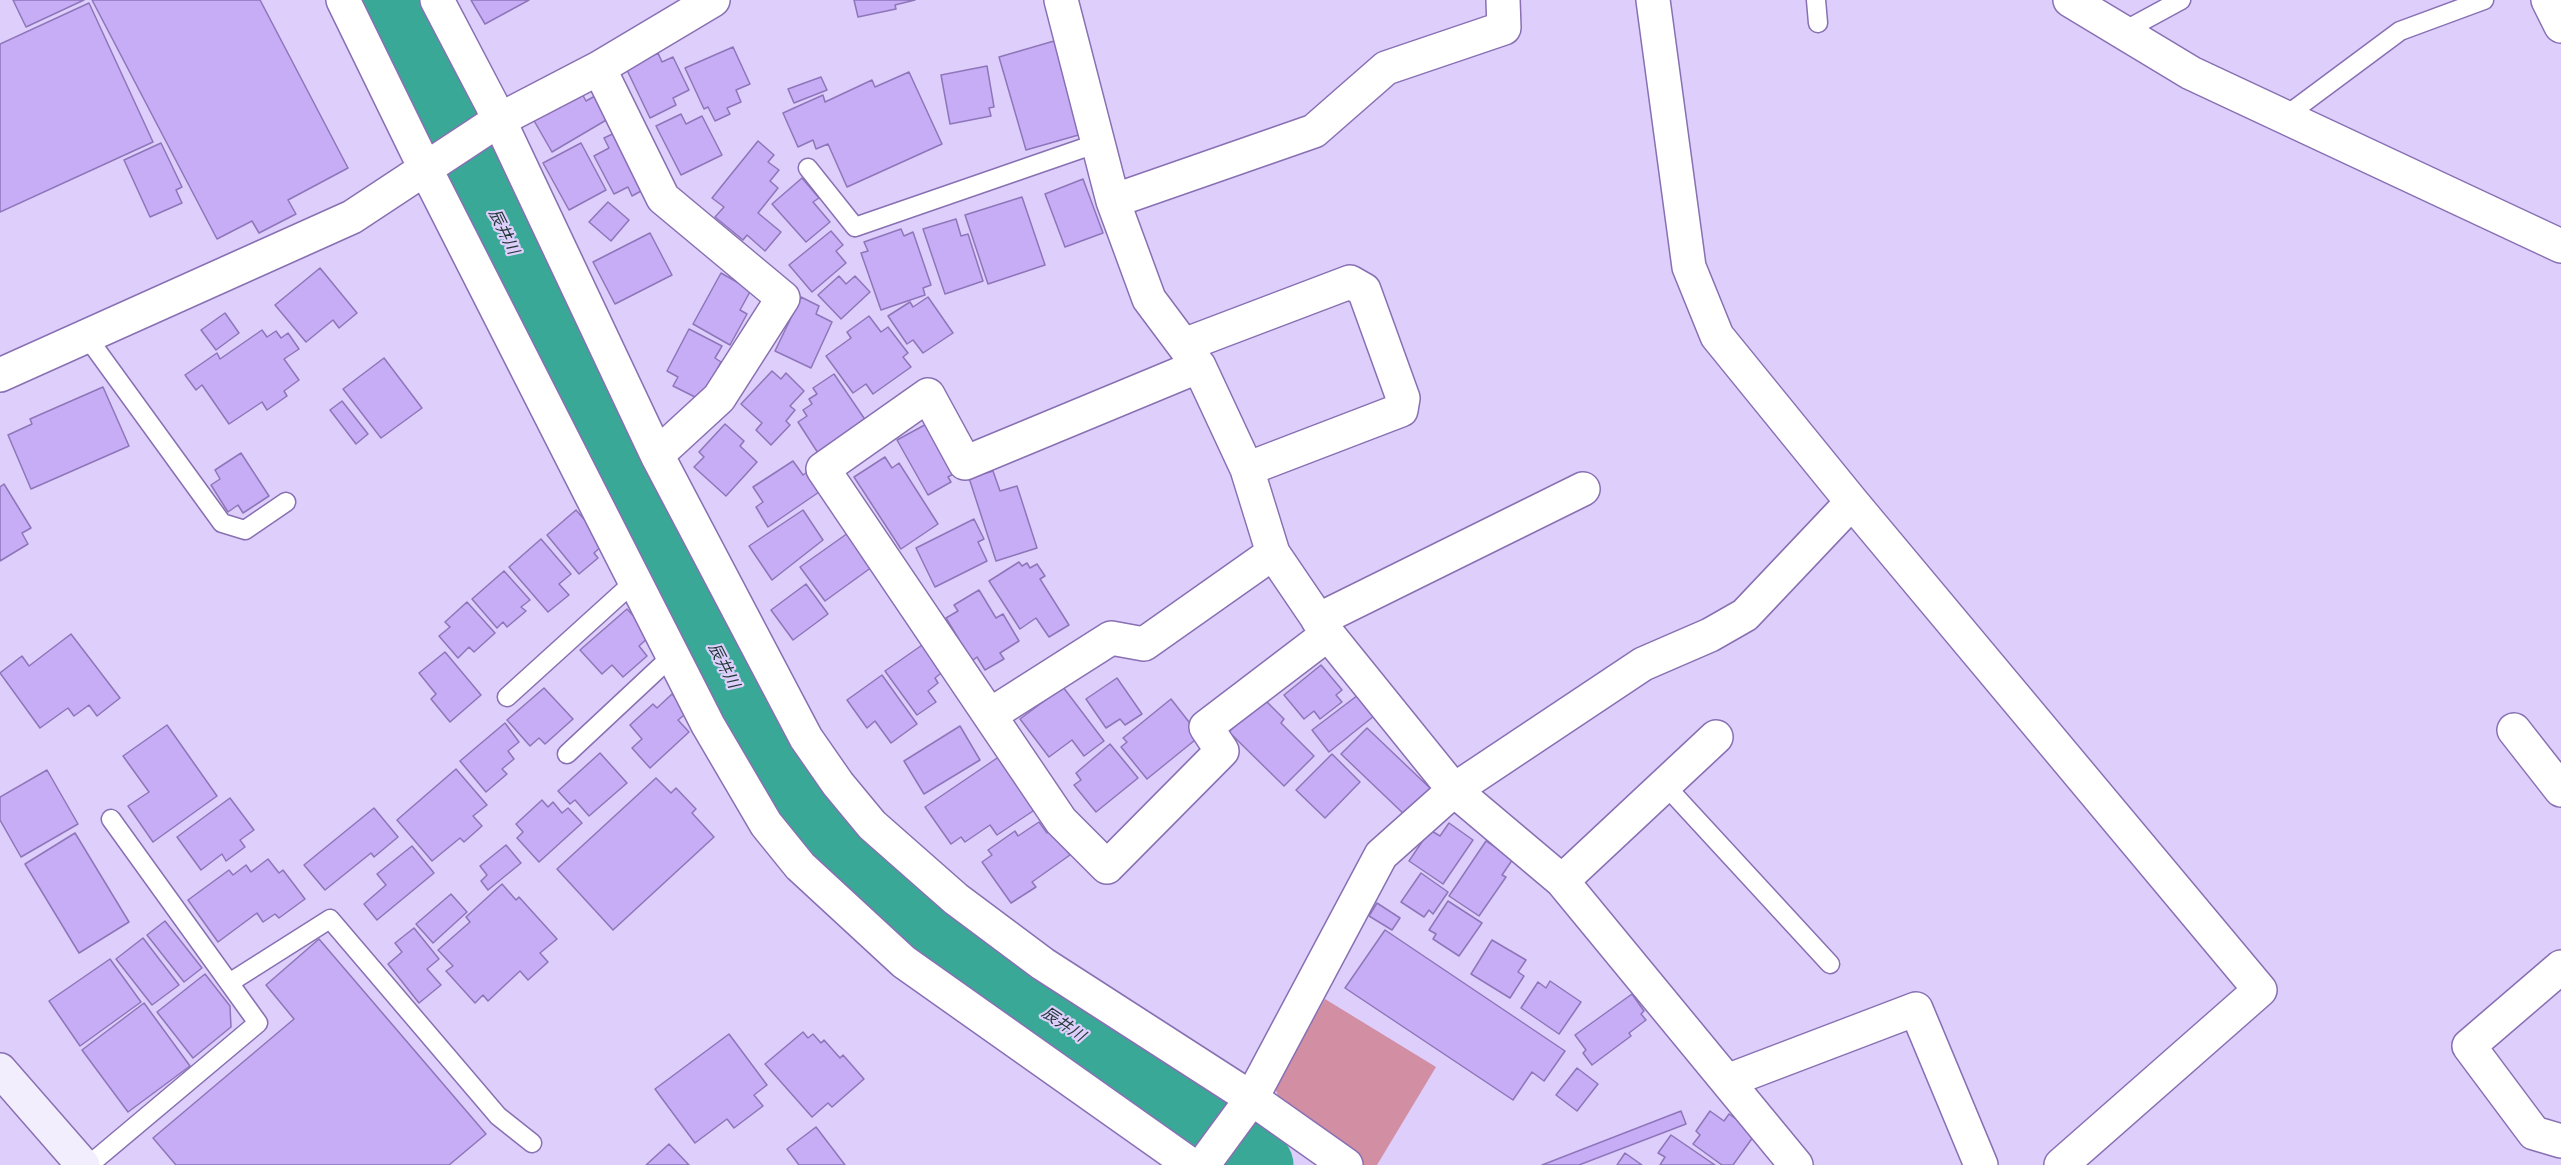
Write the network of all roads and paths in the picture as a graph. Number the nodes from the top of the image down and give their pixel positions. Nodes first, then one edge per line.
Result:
1 (343, 0) edge
2 (437, 0) edge
3 (712, 0) edge
4 (1061, 0) edge
5 (1503, 0) edge
6 (1653, 0) edge
7 (1816, 0) edge
8 (2070, 0) edge
9 (2181, 0) edge
10 (2484, 0) edge
11 (2548, 0) edge
12 (1818, 23) dead end
13 (2561, 26) edge
14 (2124, 31) junction
15 (599, 68) junction
16 (2283, 118) junction
17 (495, 123) junction
18 (1098, 143) junction
19 (430, 166) junction
20 (808, 168) dead end
21 (1113, 201) junction
22 (2561, 246) edge
23 (87, 337) junction
24 (1191, 356) junction
25 (0, 375) edge
26 (657, 455) junction
27 (1247, 469) junction
28 (1583, 489) dead end
29 (286, 502) dead end
30 (1852, 502) junction
31 (1273, 553) junction
32 (635, 581) junction
33 (1323, 627) junction
34 (673, 655) junction
35 (507, 697) dead end
36 (990, 715) junction
37 (2514, 730) dead end
38 (1716, 737) dead end
39 (567, 754) dead end
40 (1665, 785) junction
41 (1454, 790) junction
42 (2561, 790) edge
43 (111, 819) dead end
44 (1562, 881) junction
45 (1830, 964) dead end
46 (2561, 967) edge
47 (229, 983) junction
48 (0, 1070) edge
49 (1727, 1081) junction
50 (1250, 1099) junction
51 (2561, 1141) edge
52 (532, 1143) dead end
53 (1782, 1159) edge
54 (83, 1165) edge
55 (89, 1165) edge
56 (1191, 1165) edge
57 (1203, 1165) edge
58 (1346, 1165) edge
59 (1982, 1165) edge
60 (2061, 1165) edge

1 - 19 street
2 - 17 street
3 - 15 street
4 - 18 street
5 - 21 street
6 - 30 street
7 - 12 lane
8 - 14 street
9 - 14 lane
10 - 16 lane
11 - 13 street
14 - 16 street
15 - 17 street
15 - 26 street
16 - 22 street
17 - 19 street
17 - 26 street
18 - 20 lane
18 - 21 street
19 - 23 street
19 - 32 street
21 - 24 street
23 - 25 street
23 - 29 lane
24 - 27 street
24 - 27 street
24 - 36 street
26 - 50 street
27 - 31 street
28 - 33 street
30 - 41 street
30 - 60 street
31 - 33 street
31 - 36 street
32 - 34 street
32 - 35 lane
33 - 36 street
33 - 41 street
34 - 39 lane
34 - 56 street
37 - 42 street
38 - 40 street
40 - 44 street
40 - 45 lane
41 - 44 street
41 - 50 street
43 - 47 lane
44 - 49 street
46 - 51 street
47 - 52 lane
47 - 55 lane
48 - 54 main road
49 - 53 street
49 - 59 street
50 - 57 street
50 - 58 street

